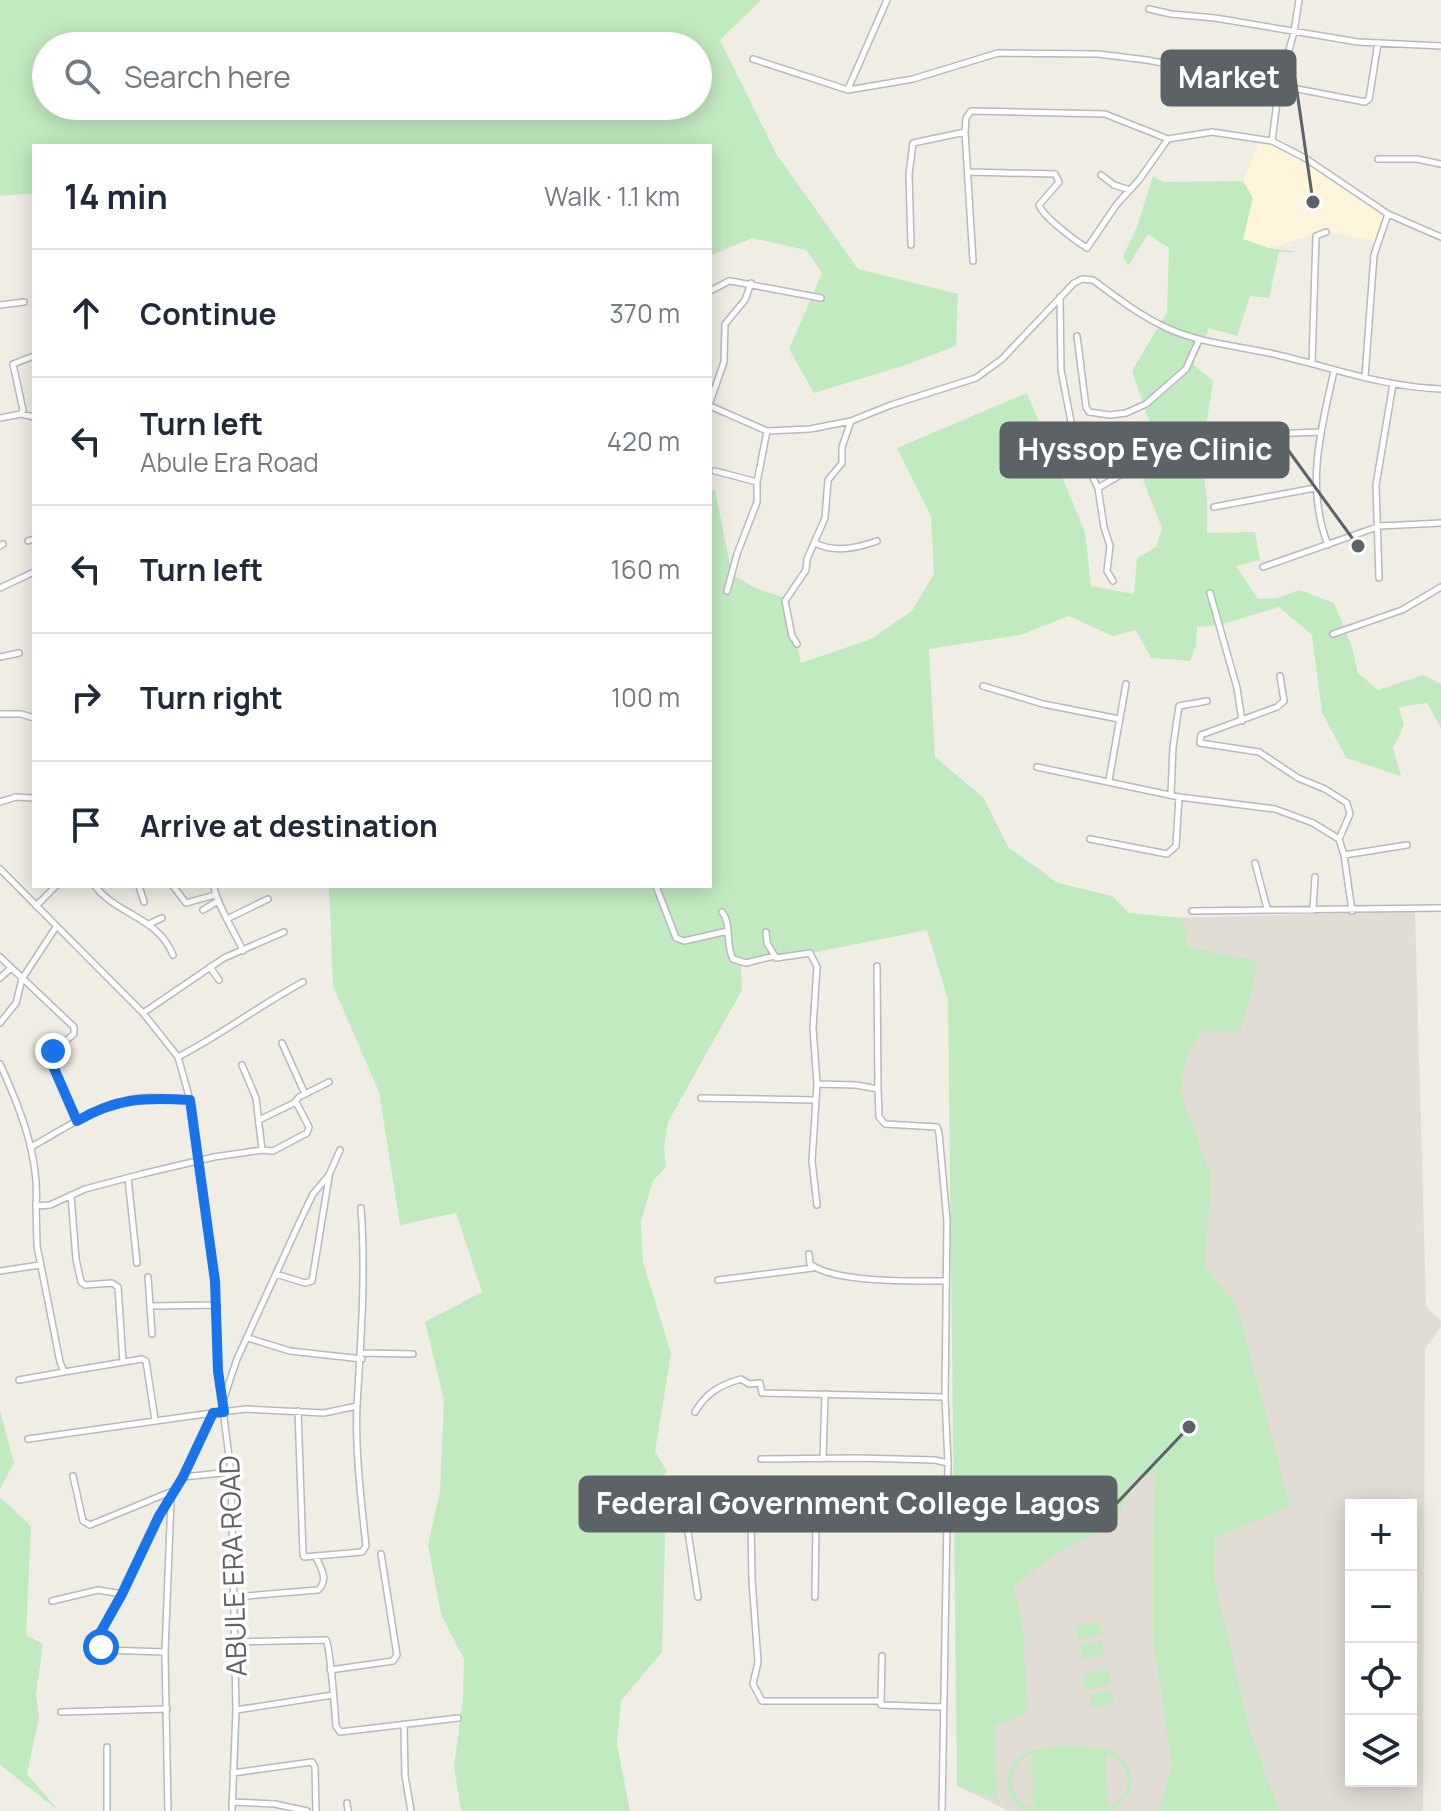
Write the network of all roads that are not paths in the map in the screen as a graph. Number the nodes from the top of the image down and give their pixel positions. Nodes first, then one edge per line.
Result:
1 (887, 0) edge
2 (1299, 0) edge
3 (1149, 9) dead end
4 (1294, 32) junction
5 (1378, 43) junction
6 (1441, 46) edge
7 (753, 59) dead end
8 (1279, 86) junction
9 (848, 90) junction
10 (965, 132) junction
11 (1168, 139) junction
12 (1272, 141) junction
13 (1378, 159) dead end
14 (1441, 164) edge
15 (969, 172) junction
16 (1101, 175) dead end
17 (1130, 190) junction
18 (1388, 214) junction
19 (1326, 232) dead end
20 (1441, 237) edge
21 (911, 245) dead end
22 (973, 261) dead end
23 (751, 283) junction
24 (712, 290) edge
25 (1060, 296) junction
26 (821, 298) dead end
27 (24, 302) dead end
28 (0, 305) edge
29 (1077, 336) dead end
30 (1199, 340) junction
31 (32, 357) edge
32 (1312, 364) junction
33 (1334, 371) junction
34 (1365, 377) junction
35 (1393, 384) junction
36 (1441, 389) edge
37 (712, 398) edge
38 (712, 405) edge
39 (21, 414) junction
40 (32, 417) edge
41 (0, 418) edge
42 (851, 421) junction
43 (767, 431) junction
44 (1320, 432) junction
45 (1218, 436) dead end
46 (715, 471) dead end
47 (1122, 474) dead end
48 (757, 482) junction
49 (1098, 488) junction
50 (1315, 488) junction
51 (1214, 507) dead end
52 (1441, 523) edge
53 (1377, 528) junction
54 (877, 541) dead end
55 (815, 543) junction
56 (1328, 545) junction
57 (1263, 567) dead end
58 (32, 574) edge
59 (1379, 578) dead end
60 (1113, 581) dead end
61 (1441, 587) edge
62 (0, 588) edge
63 (727, 591) dead end
64 (1210, 593) dead end
65 (1333, 634) dead end
66 (797, 644) dead end
67 (19, 653) dead end
68 (0, 657) edge
69 (1280, 676) dead end
70 (1126, 684) dead end
71 (983, 686) dead end
72 (1207, 701) dead end
73 (0, 714) edge
74 (32, 717) edge
75 (1119, 719) junction
76 (1242, 721) junction
77 (1037, 767) dead end
78 (1109, 780) junction
79 (1171, 794) junction
80 (1179, 797) junction
81 (32, 798) edge
82 (0, 802) edge
83 (1090, 839) dead end
84 (1339, 839) junction
85 (1407, 845) dead end
86 (1344, 855) junction
87 (1255, 863) dead end
88 (0, 869) edge
89 (1315, 877) dead end
90 (54, 888) edge
91 (97, 888) edge
92 (140, 888) edge
93 (175, 888) edge
94 (214, 888) edge
95 (657, 888) edge
96 (217, 898) junction
97 (268, 899) dead end
98 (144, 902) dead end
99 (36, 906) junction
100 (1267, 908) junction
101 (1441, 908) edge
102 (203, 910) dead end
103 (1313, 910) junction
104 (1192, 911) dead end
105 (1352, 911) junction
106 (722, 912) dead end
107 (162, 918) dead end
108 (229, 918) junction
109 (149, 924) junction
110 (56, 927) junction
111 (728, 931) junction
112 (284, 932) dead end
113 (766, 932) dead end
114 (243, 951) junction
115 (173, 955) dead end
116 (774, 956) junction
117 (0, 957) edge
118 (877, 966) dead end
119 (210, 967) junction
120 (11, 968) junction
121 (0, 978) edge
122 (22, 979) junction
123 (219, 980) dead end
124 (303, 982) dead end
125 (143, 1013) junction
126 (0, 1023) edge
127 (282, 1043) dead end
128 (178, 1057) junction
129 (0, 1064) edge
130 (242, 1065) dead end
131 (329, 1082) dead end
132 (817, 1084) junction
133 (878, 1089) junction
134 (305, 1094) junction
135 (701, 1098) dead end
136 (190, 1100) junction
137 (816, 1100) junction
138 (294, 1103) junction
139 (259, 1120) junction
140 (77, 1121) junction
141 (31, 1147) junction
142 (262, 1150) junction
143 (340, 1150) dead end
144 (198, 1162) junction
145 (329, 1175) junction
146 (128, 1178) junction
147 (71, 1195) junction
148 (817, 1205) dead end
149 (36, 1206) junction
150 (361, 1208) dead end
151 (809, 1254) dead end
152 (137, 1263) dead end
153 (40, 1265) junction
154 (814, 1268) junction
155 (0, 1271) edge
156 (276, 1274) junction
157 (148, 1277) dead end
158 (718, 1280) dead end
159 (946, 1281) junction
160 (217, 1305) junction
161 (150, 1306) junction
162 (152, 1334) dead end
163 (248, 1338) junction
164 (413, 1354) dead end
165 (362, 1356) junction
166 (123, 1362) junction
167 (64, 1372) junction
168 (19, 1380) dead end
169 (825, 1394) junction
170 (945, 1397) junction
171 (222, 1401) junction
172 (357, 1406) junction
173 (298, 1411) junction
174 (224, 1412) junction
175 (695, 1412) dead end
176 (213, 1413) junction
177 (155, 1420) junction
178 (28, 1439) dead end
179 (761, 1459) dead end
180 (823, 1459) junction
181 (948, 1463) junction
182 (231, 1472) junction
183 (73, 1476) dead end
184 (183, 1477) junction
185 (176, 1490) junction
186 (171, 1499) junction
187 (751, 1521) junction
188 (816, 1523) junction
189 (946, 1526) junction
190 (381, 1554) dead end
191 (316, 1557) junction
192 (122, 1594) junction
193 (234, 1597) junction
194 (698, 1597) dead end
195 (815, 1597) dead end
196 (52, 1601) dead end
197 (235, 1642) junction
198 (165, 1652) junction
199 (882, 1656) dead end
200 (330, 1670) junction
201 (333, 1695) junction
202 (881, 1705) junction
203 (943, 1707) junction
204 (167, 1709) junction
205 (236, 1710) junction
206 (61, 1712) dead end
207 (458, 1718) dead end
208 (404, 1725) junction
209 (107, 1747) dead end
210 (233, 1773) junction
211 (232, 1802) junction
212 (347, 1803) dead end
213 (107, 1811) edge
214 (168, 1811) edge
215 (232, 1811) edge
216 (307, 1811) edge
217 (316, 1811) edge
218 (348, 1811) edge
219 (411, 1811) edge
220 (942, 1811) edge

1 - 9 street
2 - 4 street
3 - 4 street
4 - 5 street
4 - 8 street
5 - 6 street
5 - 8 street
7 - 9 street
8 - 9 street
8 - 12 street
10 - 11 street
10 - 15 street
10 - 21 street
11 - 12 street
11 - 17 street
12 - 18 street
13 - 14 street
15 - 17 street
15 - 22 street
16 - 17 street
18 - 20 street
18 - 34 street
19 - 32 street
23 - 24 street
23 - 26 street
23 - 37 street
25 - 30 street
25 - 42 street
25 - 49 street
27 - 28 street
29 - 30 street
30 - 32 street
31 - 39 street
32 - 33 street
33 - 34 street
33 - 44 street
34 - 35 street
35 - 36 street
35 - 53 street
38 - 43 street
39 - 40 street
39 - 41 street
42 - 43 street
42 - 55 street
43 - 48 street
44 - 45 street
44 - 50 street
46 - 48 street
47 - 49 street
48 - 63 street
49 - 60 street
50 - 51 street
50 - 56 street
52 - 53 street
53 - 56 street
53 - 59 street
54 - 55 street
55 - 66 street
56 - 57 street
58 - 62 street
61 - 65 street
64 - 76 street
67 - 68 street
69 - 76 street
70 - 75 street
71 - 75 street
72 - 79 street
73 - 74 street
75 - 78 street
76 - 84 street
77 - 78 street
78 - 79 street
79 - 80 street
80 - 83 street
80 - 84 street
81 - 82 street
84 - 86 street
85 - 86 street
86 - 105 street
87 - 100 street
88 - 99 street, ABULE ERA ROAD
89 - 103 street
90 - 99 street
91 - 109 street
92 - 98 street
93 - 96 street
94 - 96 street
95 - 111 street
96 - 102 street
96 - 108 street
97 - 108 street
99 - 110 street, ABULE ERA ROAD
100 - 103 street
100 - 104 street
101 - 105 street
103 - 105 street
106 - 111 street
107 - 109 street
108 - 114 street
109 - 115 street
110 - 122 street
110 - 125 street, ABULE ERA ROAD
111 - 116 street
112 - 114 street
113 - 116 street
114 - 119 street
116 - 132 street
117 - 120 street
118 - 133 street
119 - 123 street
119 - 125 street
120 - 121 street
120 - 122 street
122 - 126 street
122 - 140 street
124 - 128 street
125 - 128 street, ABULE ERA ROAD
127 - 134 street
128 - 136 street, ABULE ERA ROAD
129 - 141 street
130 - 139 street
131 - 134 street
132 - 133 street
132 - 137 street
133 - 159 street
134 - 138 street
135 - 137 street
136 - 140 street
136 - 144 street, ABULE ERA ROAD
137 - 148 street
138 - 139 street
138 - 142 street
139 - 142 street
140 - 141 street
141 - 149 street
142 - 144 street
143 - 145 street
144 - 146 street
144 - 160 street, ABULE ERA ROAD
145 - 156 street
145 - 156 street
146 - 147 street
146 - 152 street
147 - 149 street
147 - 166 street
149 - 153 street
150 - 165 street
151 - 154 street
153 - 155 street
153 - 167 street
154 - 158 street
154 - 159 street
156 - 163 street
157 - 161 street
159 - 170 street
160 - 161 street
160 - 171 street, ABULE ERA ROAD
161 - 162 street
163 - 165 street
163 - 171 street
164 - 165 street
165 - 172 street
166 - 167 street
166 - 177 street
167 - 168 street
169 - 170 street
169 - 175 street
169 - 180 street
170 - 181 street
171 - 174 street, ABULE ERA ROAD
172 - 173 street
172 - 191 street
173 - 174 street
173 - 191 street
174 - 176 street
174 - 182 street, ABULE ERA ROAD
176 - 177 street
176 - 184 street
177 - 178 street
179 - 180 street
180 - 181 street
181 - 189 street
182 - 184 street
182 - 193 street, ABULE ERA ROAD
183 - 185 street
184 - 185 street
185 - 186 street
186 - 192 street
186 - 198 street
187 - 188 street
187 - 194 street
187 - 202 street
188 - 189 street
188 - 195 street
189 - 203 street
190 - 200 street
191 - 193 street
192 - 196 street
192 - 198 street
193 - 197 street, ABULE ERA ROAD
197 - 200 street
197 - 205 street, ABULE ERA ROAD
198 - 204 street
199 - 202 street
200 - 201 street
201 - 205 street
201 - 208 street
202 - 203 street
203 - 220 street
204 - 206 street
204 - 214 street
205 - 210 street, ABULE ERA ROAD
207 - 208 street
208 - 219 street
209 - 213 street
210 - 211 street, ABULE ERA ROAD
210 - 217 street
211 - 215 street, ABULE ERA ROAD
211 - 216 street
212 - 218 street

